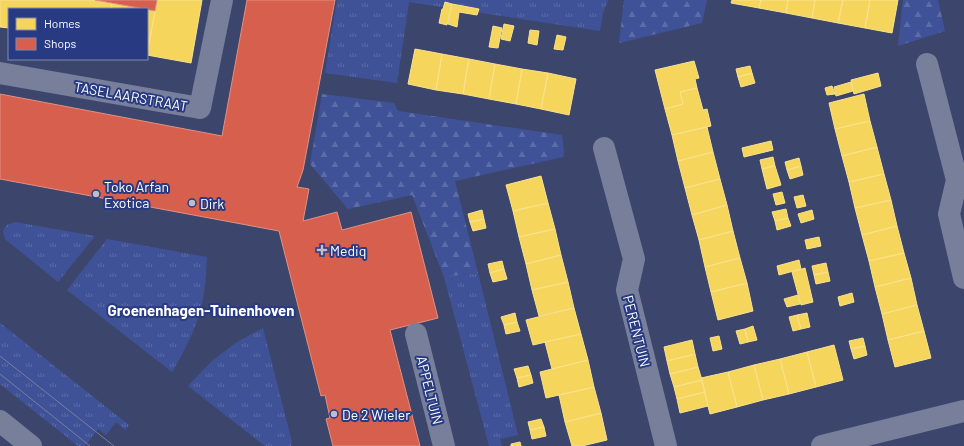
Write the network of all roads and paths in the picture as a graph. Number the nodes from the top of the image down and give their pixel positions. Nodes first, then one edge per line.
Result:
1 (222, 0) edge
2 (927, 64) dead end
3 (0, 73) edge
4 (604, 148) dead end
5 (964, 278) edge
6 (416, 334) dead end
7 (964, 412) edge
8 (0, 421) edge
9 (864, 441) edge
10 (31, 446) edge
11 (444, 446) edge
12 (666, 446) edge
13 (822, 446) edge

1 - 3 street, TASELAARSTRAAT
2 - 5 street
4 - 12 street, PERENTUIN
6 - 11 street, APPELTUIN
7 - 9 street
8 - 10 street
9 - 13 street

